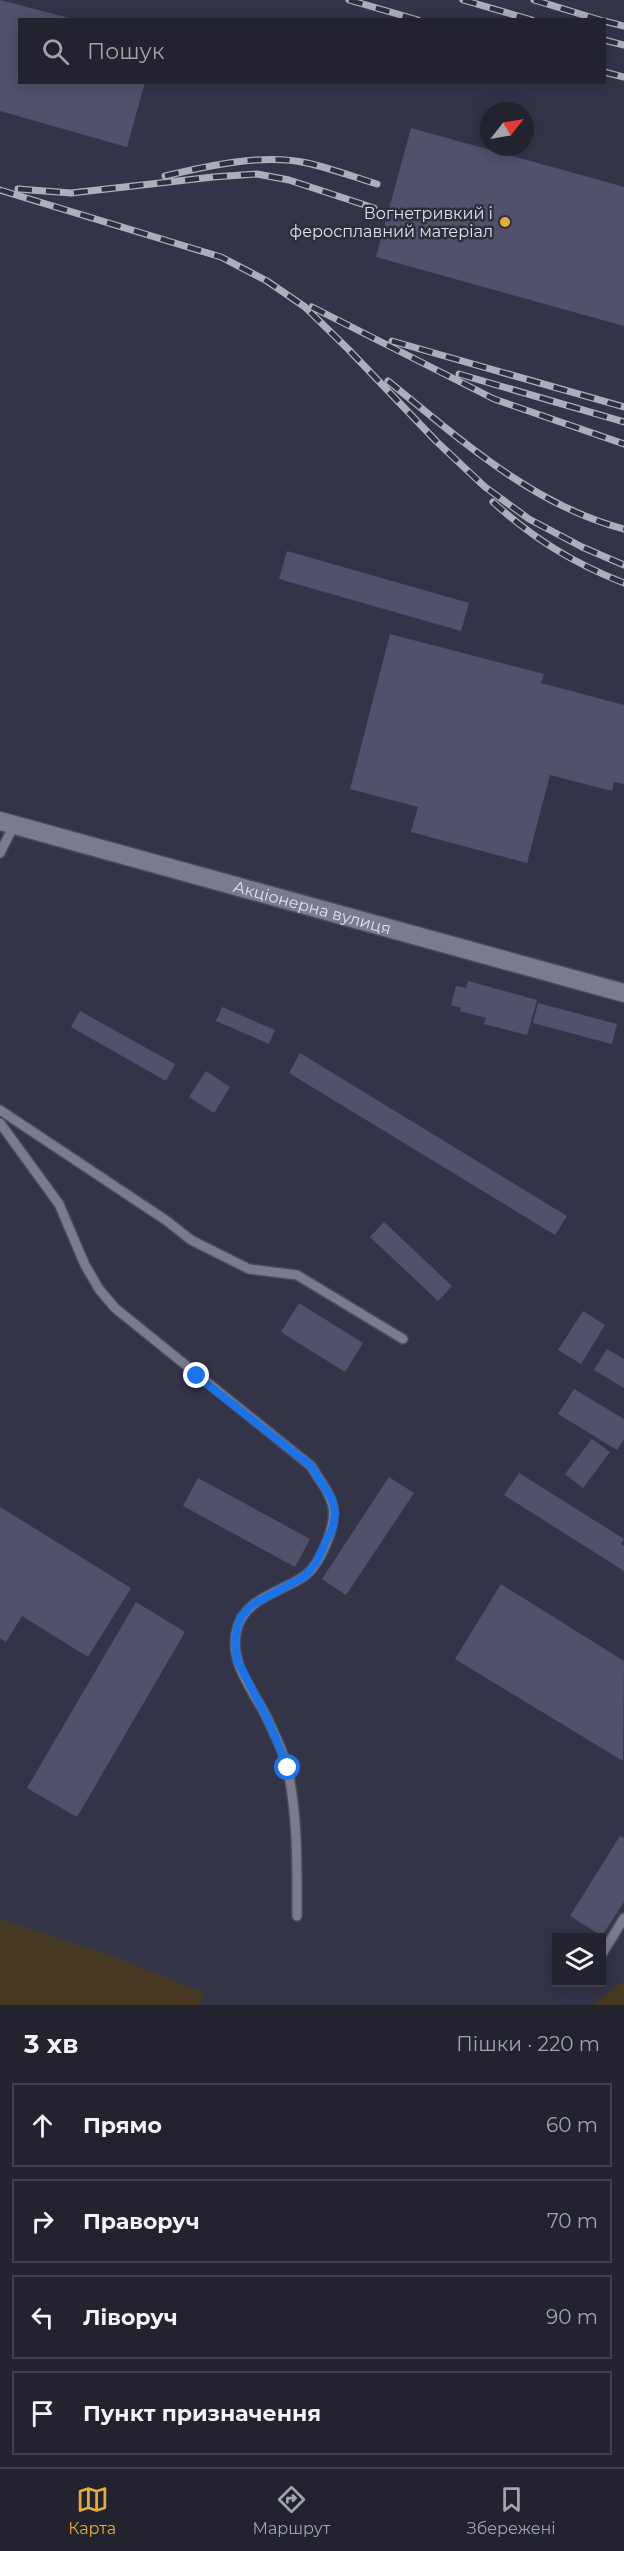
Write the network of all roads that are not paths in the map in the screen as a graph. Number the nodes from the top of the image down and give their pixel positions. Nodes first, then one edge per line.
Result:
1 (7, 823) edge
2 (0, 853) edge
3 (624, 993) edge
4 (0, 1110) edge
5 (0, 1123) edge
6 (403, 1339) dead end
7 (297, 1916) dead end
8 (624, 1918) edge
9 (606, 1947) edge

1 - 2 lane
1 - 3 street, Акціонерна вулиця
4 - 6 lane
5 - 7 lane
8 - 9 lane

